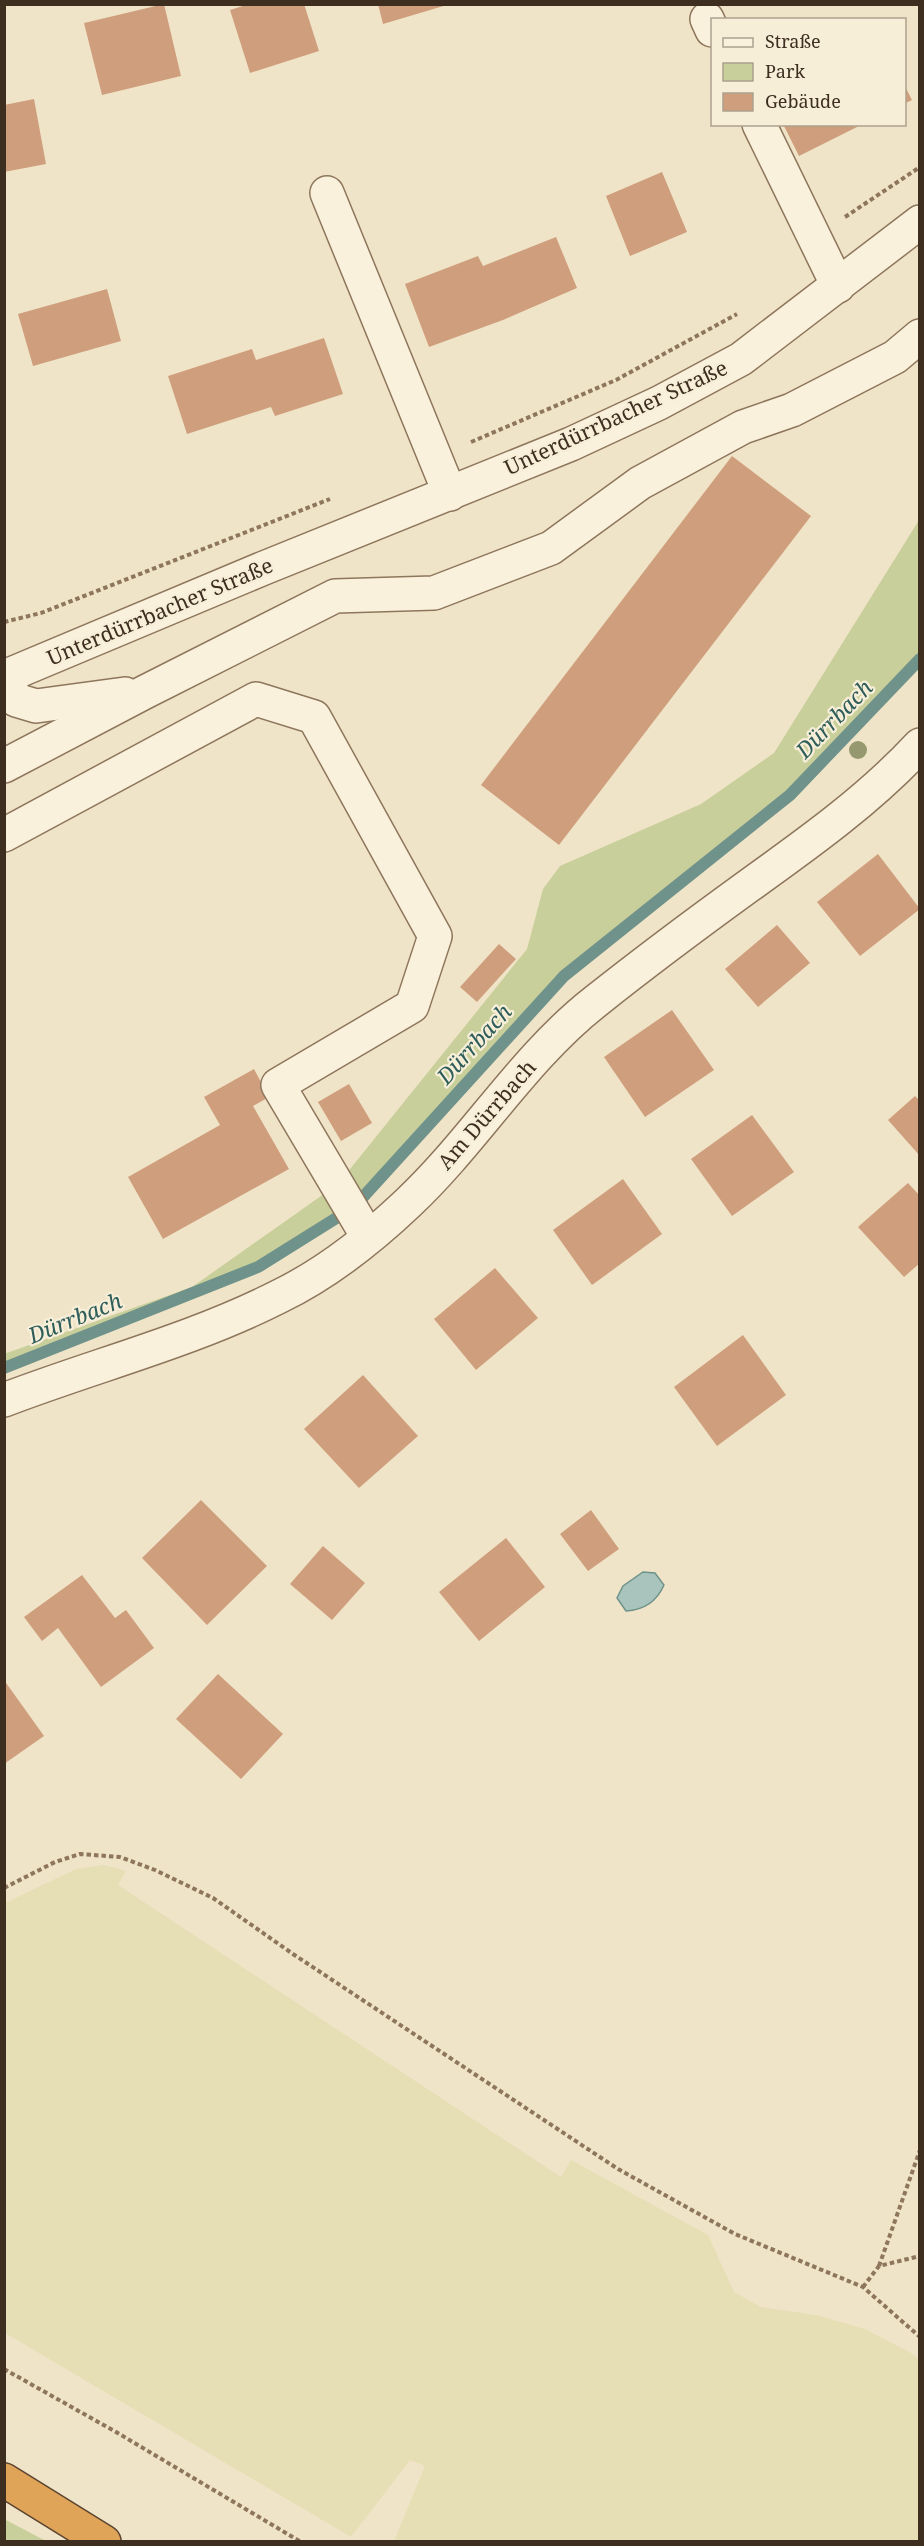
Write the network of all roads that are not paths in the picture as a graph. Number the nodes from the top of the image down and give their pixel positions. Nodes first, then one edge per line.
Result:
1 (760, 126) edge
2 (327, 193) dead end
3 (920, 222) edge
4 (837, 286) junction
5 (920, 336) edge
6 (450, 494) junction
7 (5, 677) edge
8 (145, 692) junction
9 (920, 746) edge
10 (4, 766) edge
11 (4, 835) edge
12 (368, 1237) junction
13 (4, 1400) edge
14 (4, 2480) edge
15 (19, 2493) edge
16 (104, 2541) edge

1 - 4 street
2 - 6 street
3 - 4 street, Unterdürrbacher Straße
4 - 6 street, Unterdürrbacher Straße
5 - 8 street
6 - 7 street, Unterdürrbacher Straße
7 - 8 street
8 - 10 street
9 - 12 street, Am Dürrbach
11 - 12 street
12 - 13 street, Am Dürrbach
14 - 15 highway
15 - 16 highway

